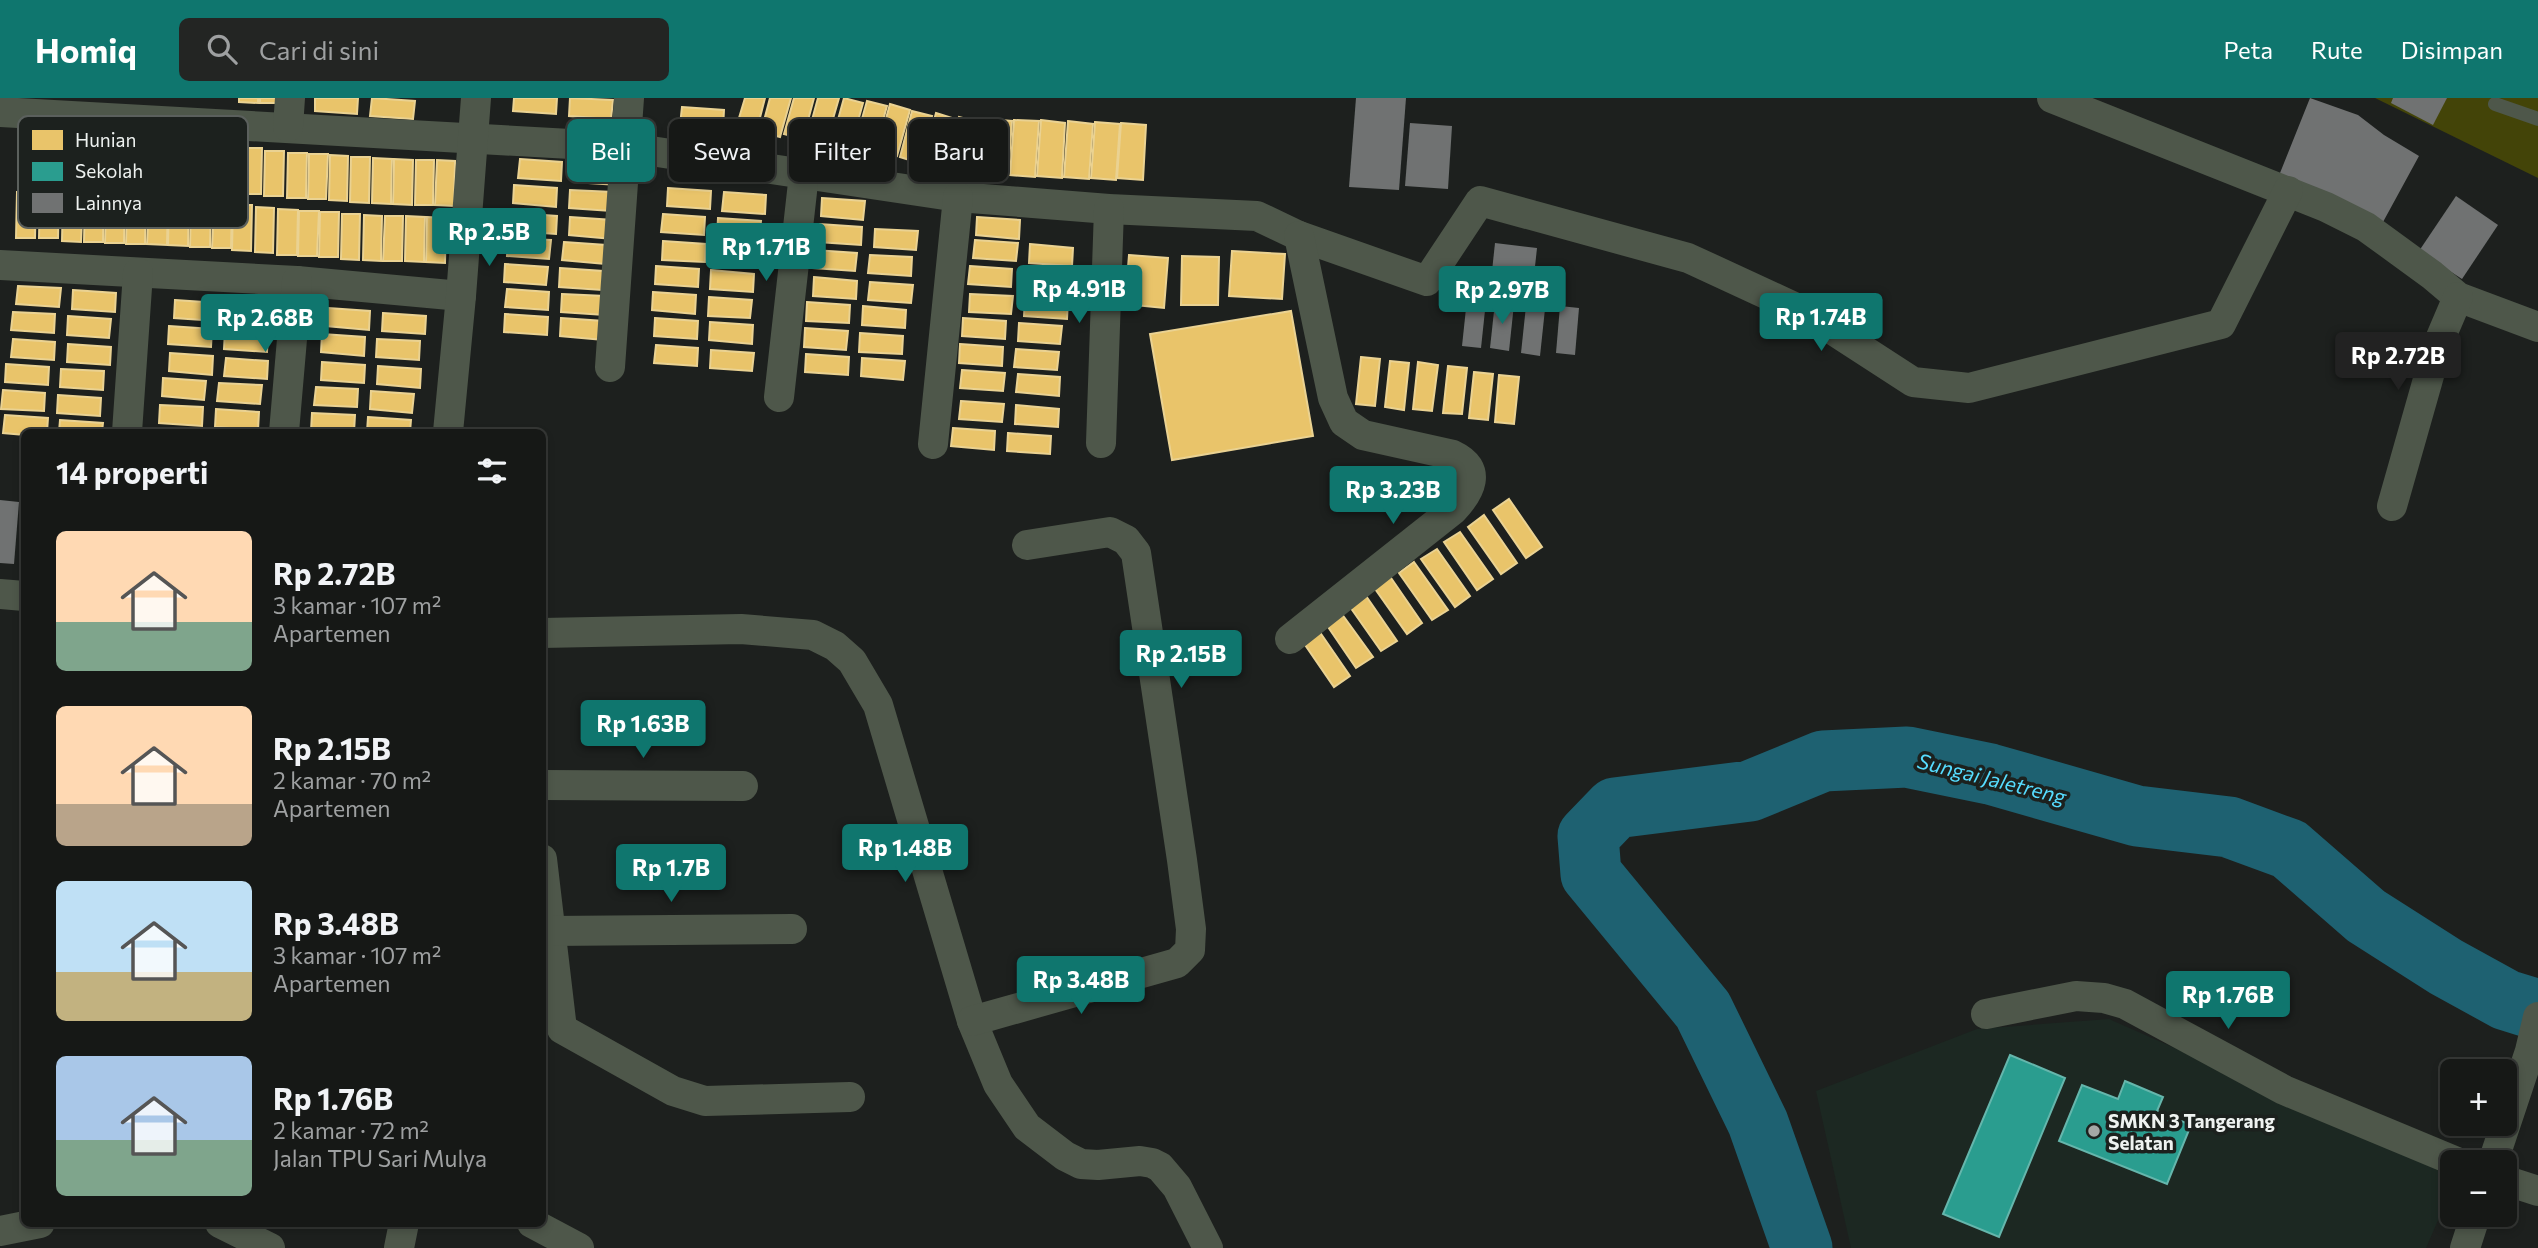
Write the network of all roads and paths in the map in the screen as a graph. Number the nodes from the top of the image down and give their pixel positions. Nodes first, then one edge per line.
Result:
1 (476, 98) edge
2 (629, 98) edge
3 (2052, 98) edge
4 (2495, 104) dead end
5 (0, 113) edge
6 (289, 113) edge
7 (627, 119) edge
8 (2538, 119) edge
9 (473, 138) junction
10 (567, 144) edge
11 (655, 152) edge
12 (789, 172) edge
13 (622, 182) edge
14 (803, 182) edge
15 (858, 182) edge
16 (2288, 191) junction
17 (958, 197) junction
18 (1109, 209) junction
19 (1299, 236) junction
20 (0, 265) edge
21 (138, 273) junction
22 (296, 281) junction
23 (461, 296) junction
24 (2458, 298) junction
25 (2538, 327) edge
26 (610, 368) dead end
27 (779, 397) dead end
28 (127, 429) edge
29 (284, 429) edge
30 (448, 429) edge
31 (1101, 443) dead end
32 (933, 444) dead end
33 (2392, 506) dead end
34 (1027, 545) dead end
35 (0, 594) edge
36 (21, 596) edge
37 (546, 633) edge
38 (1290, 639) dead end
39 (546, 785) edge
40 (743, 786) dead end
41 (546, 895) edge
42 (792, 929) dead end
43 (550, 931) junction
44 (1986, 1014) dead end
45 (2538, 1017) edge
46 (972, 1021) junction
47 (552, 1031) edge
48 (850, 1097) dead end
49 (2497, 1150) edge
50 (2440, 1155) edge
51 (2517, 1184) edge
52 (2538, 1191) edge
53 (21, 1227) edge
54 (228, 1227) edge
55 (403, 1227) edge
56 (540, 1227) edge
57 (2472, 1227) edge
58 (0, 1231) edge
59 (270, 1248) edge
60 (399, 1248) edge
61 (579, 1248) edge
62 (1208, 1248) edge
63 (2465, 1248) edge

1 - 9 street
2 - 7 street
3 - 16 street
4 - 8 lane
5 - 6 street
6 - 9 street
9 - 10 street
9 - 23 street
11 - 12 street
13 - 26 street
14 - 27 street
15 - 17 street
16 - 19 street
16 - 24 street
17 - 18 street
17 - 32 street
18 - 19 street
18 - 31 street
19 - 38 street
20 - 21 street
21 - 22 street
21 - 28 street
22 - 23 street
22 - 29 street
23 - 30 street
24 - 25 street
24 - 33 street
34 - 46 street
35 - 36 street
37 - 46 street
39 - 40 street
41 - 43 street
42 - 43 street
43 - 47 street
44 - 50 street
45 - 49 street
46 - 62 street
47 - 48 street
51 - 52 street
53 - 58 street
54 - 59 street
55 - 60 street
56 - 61 street
57 - 63 street

